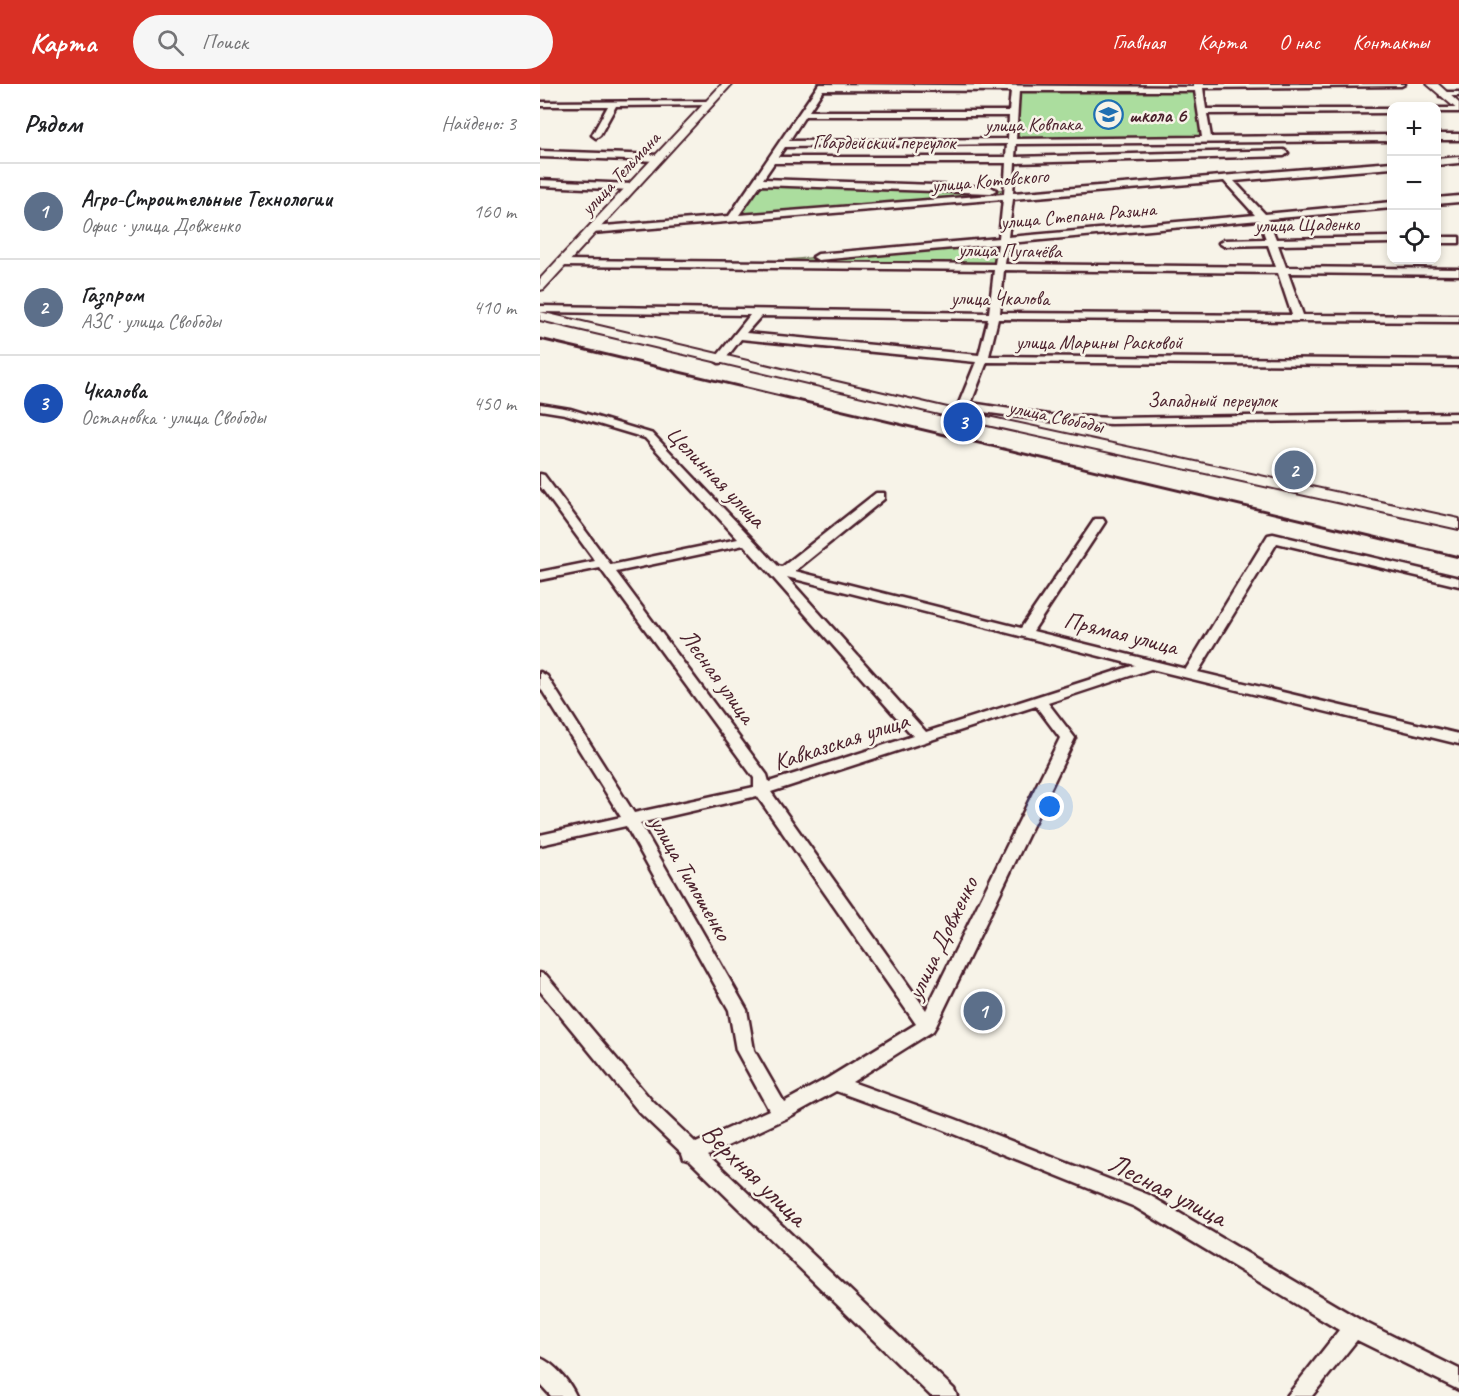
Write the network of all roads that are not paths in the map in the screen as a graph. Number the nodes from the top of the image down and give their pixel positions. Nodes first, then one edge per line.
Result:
1 (727, 84) edge
2 (1401, 84) edge
3 (1432, 84) edge
4 (822, 86) edge
5 (1014, 86) edge
6 (1199, 86) edge
7 (1443, 93) junction
8 (1459, 94) edge
9 (709, 103) junction
10 (540, 104) edge
11 (614, 104) junction
12 (1459, 109) edge
13 (1441, 110) edge
14 (1387, 111) edge
15 (1203, 112) junction
16 (1013, 113) junction
17 (803, 114) junction
18 (596, 135) dead end
19 (1441, 137) edge
20 (1459, 137) edge
21 (1387, 138) edge
22 (1207, 140) junction
23 (1011, 142) junction
24 (782, 144) junction
25 (1284, 153) dead end
26 (540, 154) edge
27 (658, 158) junction
28 (772, 160) junction
29 (1010, 160) junction
30 (1459, 160) edge
31 (1441, 162) edge
32 (1387, 165) edge
33 (1227, 179) junction
34 (757, 182) junction
35 (540, 183) edge
36 (632, 187) junction
37 (1009, 193) junction
38 (1459, 199) edge
39 (1441, 201) edge
40 (1387, 205) edge
41 (1263, 217) junction
42 (732, 219) junction
43 (592, 230) junction
44 (1002, 240) junction
45 (1387, 240) edge
46 (1441, 240) edge
47 (1459, 240) edge
48 (1272, 242) junction
49 (1224, 243) dead end
50 (562, 263) junction
51 (733, 265) junction
52 (999, 267) junction
53 (1282, 270) junction
54 (1459, 272) edge
55 (540, 286) edge
56 (540, 309) edge
57 (758, 312) junction
58 (540, 316) edge
59 (994, 316) junction
60 (1298, 316) junction
61 (1459, 319) edge
62 (739, 336) junction
63 (983, 359) junction
64 (719, 360) junction
65 (1459, 363) edge
66 (540, 407) edge
67 (963, 411) junction
68 (1459, 416) edge
69 (540, 478) edge
70 (880, 496) dead end
71 (1099, 522) dead end
72 (1459, 525) edge
73 (747, 541) junction
74 (606, 566) junction
75 (780, 572) junction
76 (540, 576) edge
77 (1459, 582) edge
78 (1024, 632) junction
79 (1150, 665) junction
80 (1190, 674) junction
81 (540, 676) edge
82 (1040, 702) junction
83 (923, 738) junction
84 (1459, 739) edge
85 (761, 790) junction
86 (630, 819) junction
87 (540, 840) edge
88 (540, 979) edge
89 (927, 1026) junction
90 (835, 1083) junction
91 (780, 1113) junction
92 (691, 1154) junction
93 (1354, 1328) junction
94 (540, 1368) edge
95 (1459, 1380) edge
96 (565, 1396) edge
97 (946, 1396) edge
98 (1298, 1396) edge

1 - 9 main road, улица Тельмана
2 - 6 street
3 - 7 main road
4 - 5 street
4 - 17 street
5 - 6 street
5 - 16 street
6 - 15 street
7 - 8 street
7 - 12 main road
9 - 11 street
9 - 27 main road, улица Тельмана
10 - 11 street
11 - 18 street
12 - 13 street
14 - 15 street
15 - 22 street
16 - 17 street
16 - 23 street
17 - 24 street
19 - 20 street
21 - 22 street, улица Ковпака
22 - 23 street, улица Ковпака
23 - 24 street, улица Ковпака
23 - 29 street
24 - 28 street
25 - 29 street, Гвардейский переулок
26 - 27 street
27 - 36 main road, улица Тельмана
28 - 29 street, Гвардейский переулок
28 - 34 street
29 - 37 street
30 - 31 street
32 - 33 street, улица Котовского
33 - 37 street, улица Котовского
33 - 41 street
34 - 37 street, улица Котовского
34 - 42 street
35 - 36 street
36 - 43 main road, улица Тельмана
37 - 42 street, улица Котовского
37 - 44 street
38 - 39 street
40 - 41 street, улица Степана Разина
41 - 44 street, улица Степана Разина
41 - 48 street
42 - 43 street, улица Котовского
43 - 50 main road, улица Тельмана
44 - 51 street, улица Степана Разина
44 - 52 street
45 - 48 street, улица Щаденко
46 - 47 street
48 - 49 street, улица Щаденко
48 - 53 street
50 - 51 street, улица Пугачёва
50 - 55 main road, улица Тельмана
51 - 52 street, улица Пугачёва
52 - 53 street, улица Пугачёва
52 - 59 street
53 - 54 street, улица Пугачёва
53 - 60 street
56 - 57 street, улица Чкалова
57 - 59 street, улица Чкалова
57 - 62 street
58 - 64 main road, улица Свободы
59 - 60 street, улица Чкалова
59 - 63 street
60 - 61 street, улица Чкалова
62 - 63 street, улица Марины Расковой
62 - 64 street
63 - 65 street, улица Марины Расковой
63 - 67 street
64 - 67 main road, улица Свободы
66 - 73 street, Целинная улица
67 - 68 street, Западный переулок
67 - 72 main road, улица Свободы
69 - 74 street, Лесная улица
70 - 75 street
71 - 78 street
73 - 74 street
73 - 75 street, Целинная улица
74 - 76 street
74 - 85 street, Лесная улица
75 - 78 street, Прямая улица
75 - 83 street, Целинная улица
77 - 80 street
78 - 79 street, Прямая улица
79 - 80 street, Прямая улица
79 - 82 street, Кавказская улица
80 - 84 street, Прямая улица
81 - 86 street, улица Тимошенко
82 - 83 street, Кавказская улица
82 - 89 street, улица Довженко
83 - 85 street, Кавказская улица
85 - 86 street, Кавказская улица
85 - 89 street, Лесная улица
86 - 87 street, Кавказская улица
86 - 91 street, улица Тимошенко
88 - 92 street, Верхняя улица
89 - 90 street, улица Довженко
90 - 91 street, улица Довженко
90 - 93 street, Лесная улица
91 - 92 street, улица Довженко
92 - 97 street, Верхняя улица
93 - 95 street, Лесная улица
93 - 98 street
94 - 96 street

